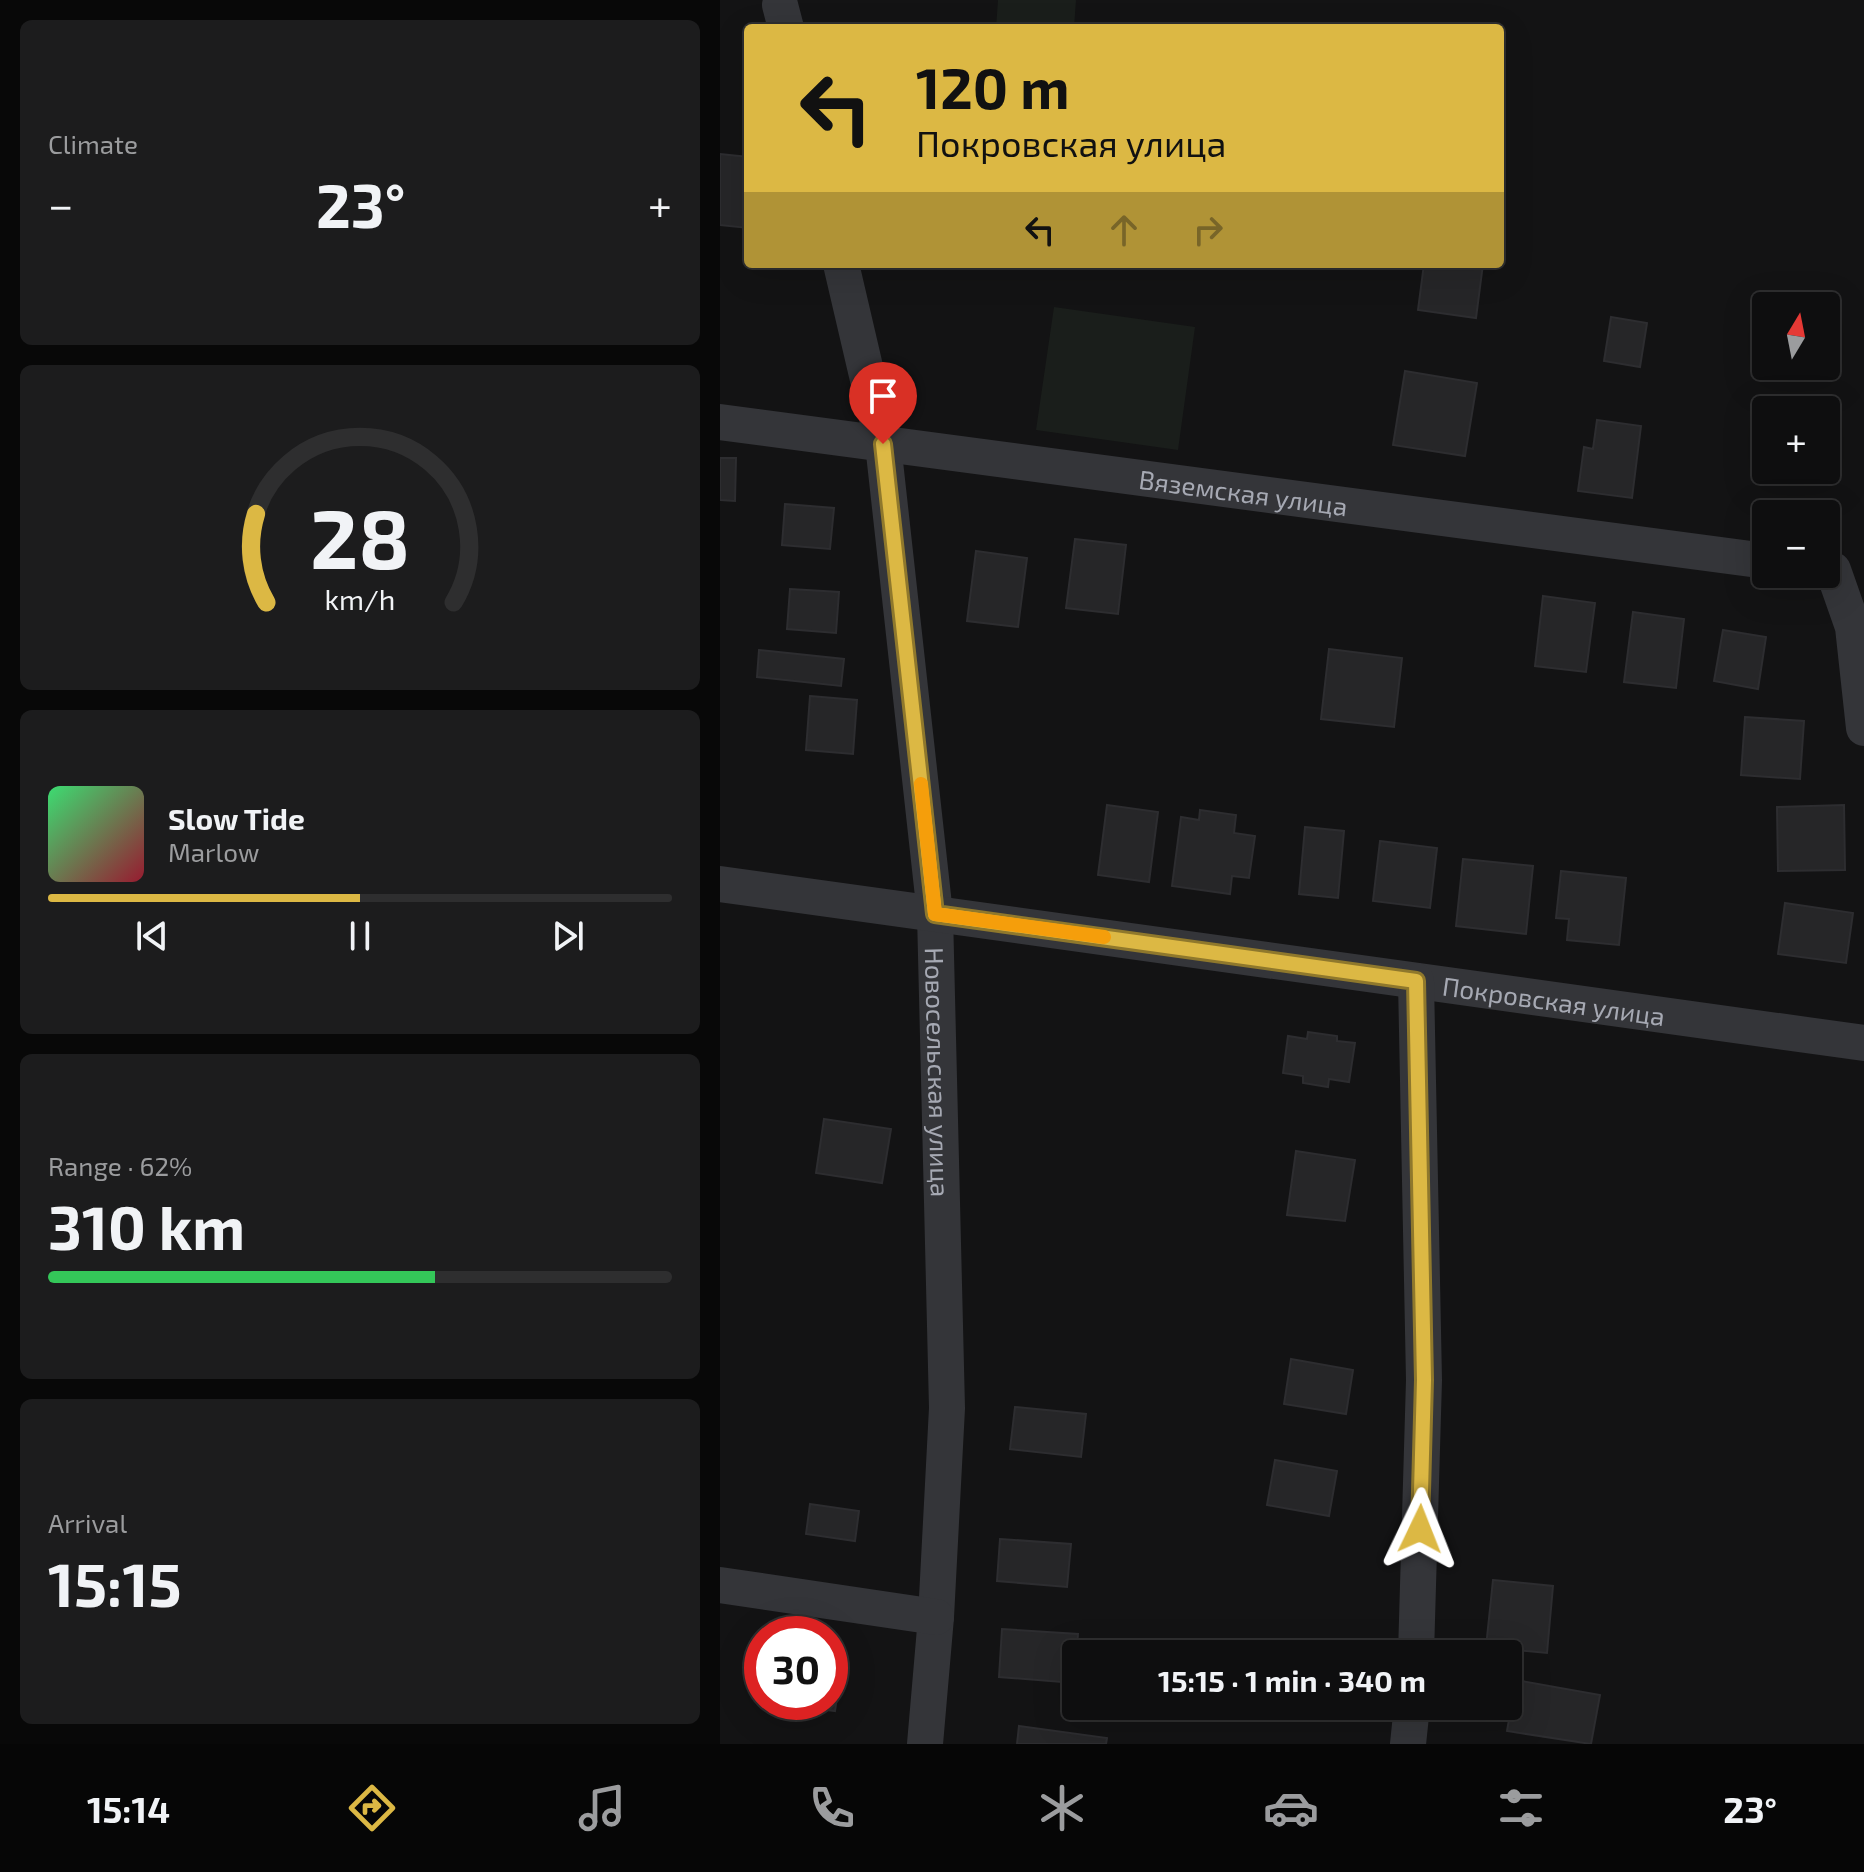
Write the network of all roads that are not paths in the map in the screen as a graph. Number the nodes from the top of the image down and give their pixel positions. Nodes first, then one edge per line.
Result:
1 (842, 268) edge
2 (720, 422) edge
3 (883, 444) junction
4 (1752, 559) edge
5 (1841, 571) edge
6 (1864, 728) edge
7 (720, 884) edge
8 (935, 914) junction
9 (1416, 981) junction
10 (1864, 1043) edge
11 (720, 1585) edge
12 (936, 1617) junction
13 (1416, 1640) edge
14 (1411, 1720) edge
15 (925, 1744) edge
16 (1408, 1744) edge

1 - 3 street, Новосельская улица
2 - 3 street, Вяземская улица
3 - 4 street, Вяземская улица
3 - 8 street, Новосельская улица
5 - 6 street
7 - 8 street, Покровская улица
8 - 9 street, Покровская улица
8 - 12 street, Новосельская улица
9 - 10 street, Покровская улица
9 - 13 street
11 - 12 street
12 - 15 street, Новосельская улица
14 - 16 street

